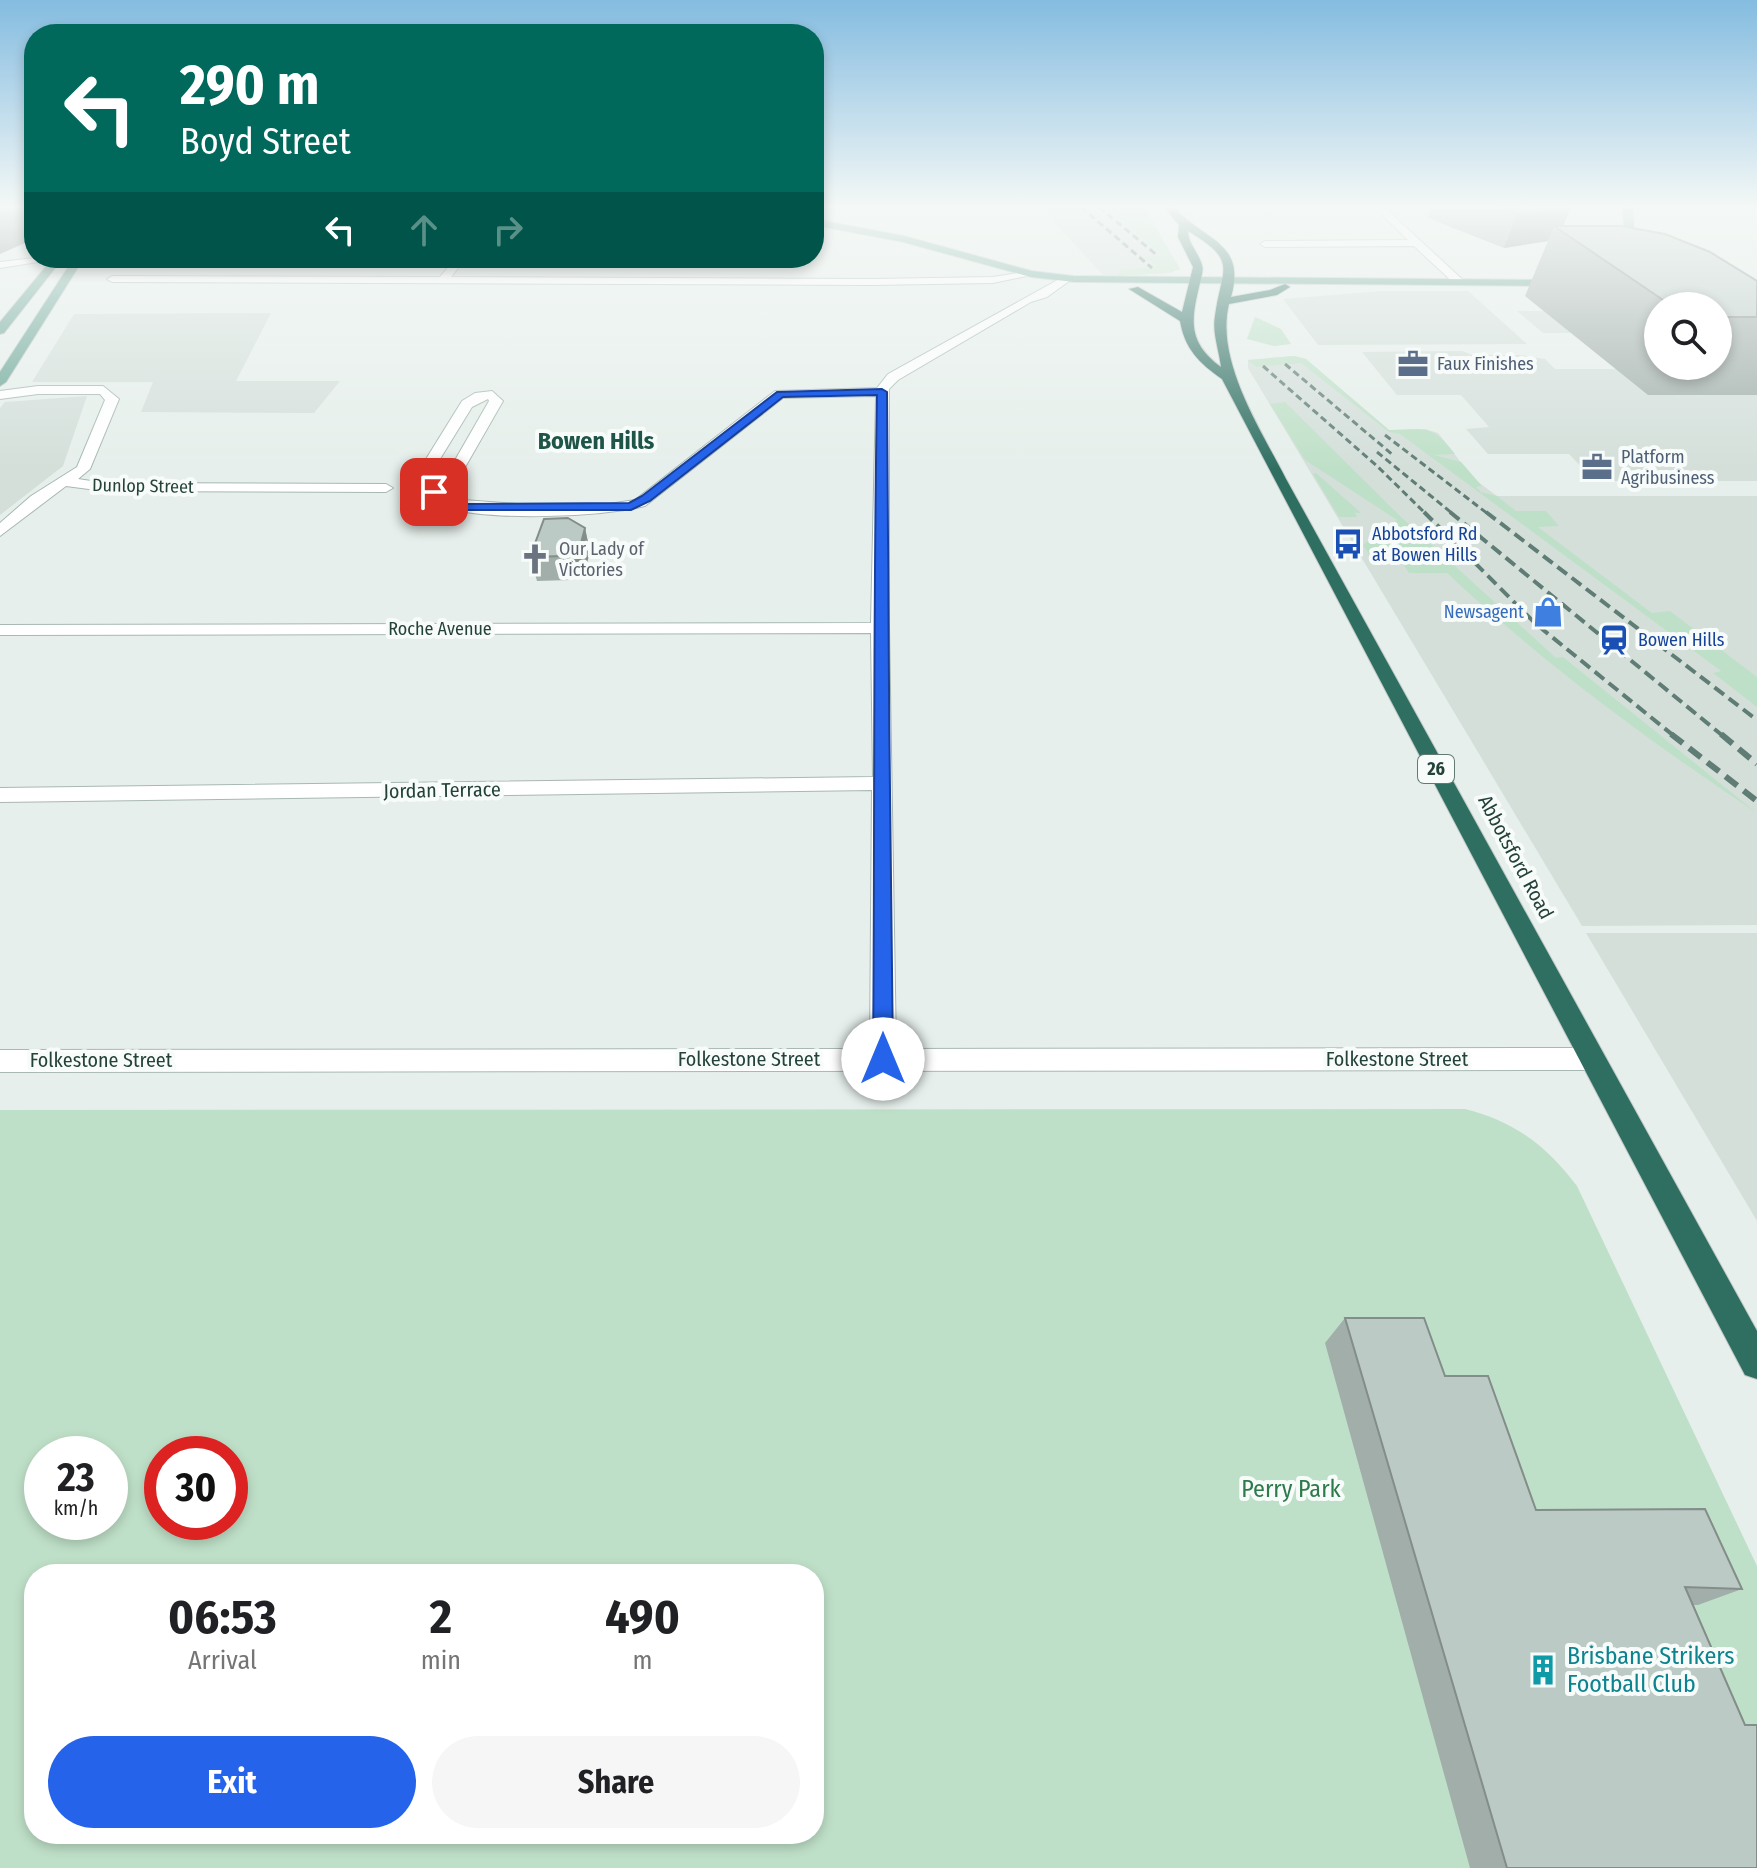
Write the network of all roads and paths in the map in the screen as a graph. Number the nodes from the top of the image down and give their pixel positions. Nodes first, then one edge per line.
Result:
1 (29, 294) edge
2 (56, 294) edge
3 (1044, 294) edge
4 (1145, 294) edge
5 (1193, 294) edge
6 (1225, 294) edge
7 (1266, 294) edge
8 (1223, 302) junction
9 (1186, 319) junction
10 (0, 330) edge
11 (1227, 377) junction
12 (0, 382) edge
13 (882, 392) junction
14 (0, 395) edge
15 (67, 482) junction
16 (386, 488) dead end
17 (440, 498) junction
18 (0, 531) edge
19 (880, 628) junction
20 (0, 630) edge
21 (883, 783) junction
22 (0, 795) edge
23 (883, 1059) junction
24 (1593, 1059) junction
25 (0, 1061) edge
26 (1757, 1363) edge

1 - 10 main road
2 - 12 main road
3 - 13 street
4 - 9 highway
5 - 9 highway
6 - 8 highway, Abbotsford Road / 26
7 - 8 highway
8 - 11 highway, Abbotsford Road / 26
9 - 11 highway, Abbotsford Road / 26
11 - 24 highway, Abbotsford Road / 26
13 - 17 street
13 - 19 street
14 - 15 street, Dunlop Street
15 - 16 street, Dunlop Street
15 - 18 street
17 - 17 street
19 - 20 street, Roche Avenue
19 - 21 street
21 - 22 street, Jordan Terrace
21 - 23 street
23 - 24 street, Folkestone Street
23 - 25 street, Folkestone Street
24 - 26 highway, Abbotsford Road / 26

